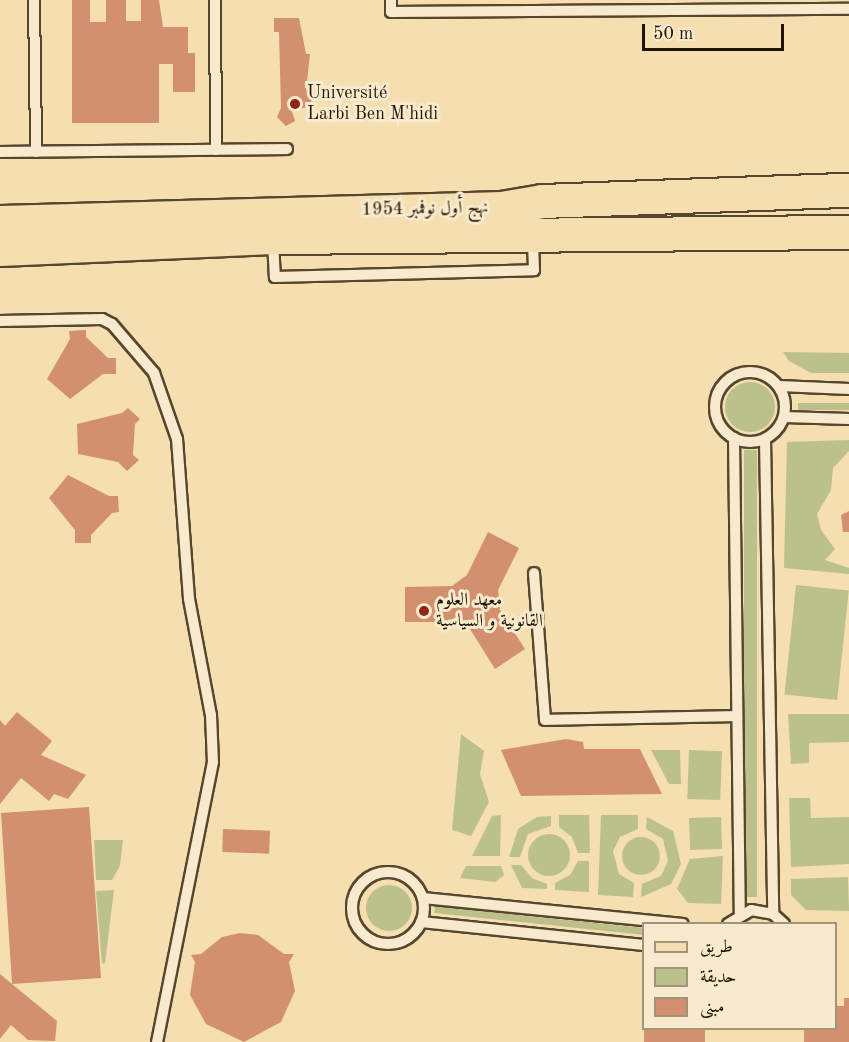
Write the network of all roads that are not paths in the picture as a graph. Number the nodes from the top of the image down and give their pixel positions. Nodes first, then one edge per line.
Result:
1 (34, 0) edge
2 (215, 0) edge
3 (391, 0) edge
4 (849, 9) edge
5 (287, 148) dead end
6 (216, 150) junction
7 (0, 152) edge
8 (36, 152) junction
9 (849, 190) edge
10 (501, 208) junction
11 (0, 222) edge
12 (532, 232) junction
13 (812, 232) junction
14 (849, 232) edge
15 (849, 244) edge
16 (0, 249) edge
17 (0, 321) edge
18 (778, 386) junction
19 (849, 388) edge
20 (784, 417) junction
21 (849, 419) edge
22 (734, 438) junction
23 (765, 439) junction
24 (534, 573) dead end
25 (734, 716) junction
26 (423, 898) junction
27 (740, 913) junction
28 (773, 914) junction
29 (421, 922) junction
30 (663, 922) edge
31 (730, 922) edge
32 (782, 922) edge
33 (642, 945) edge
34 (157, 1042) edge

1 - 8 lane
2 - 6 lane
3 - 4 lane
5 - 6 lane
6 - 8 lane
7 - 8 lane
9 - 10 main road, نهج أول نوفمبر 1954
10 - 11 main road, نهج أول نوفمبر 1954
10 - 12 main road
12 - 13 main road, نهج أول نوفمبر 1954
12 - 16 main road, نهج أول نوفمبر 1954
13 - 14 main road, نهج أول نوفمبر 1954
13 - 15 lane
17 - 34 lane
18 - 19 lane
18 - 20 lane
18 - 22 lane
20 - 21 lane
20 - 23 lane
22 - 23 lane
22 - 25 lane
23 - 28 lane
24 - 25 lane
25 - 27 lane
26 - 29 lane
26 - 29 lane
26 - 30 lane
27 - 28 lane
27 - 31 lane
28 - 32 lane
29 - 33 lane

